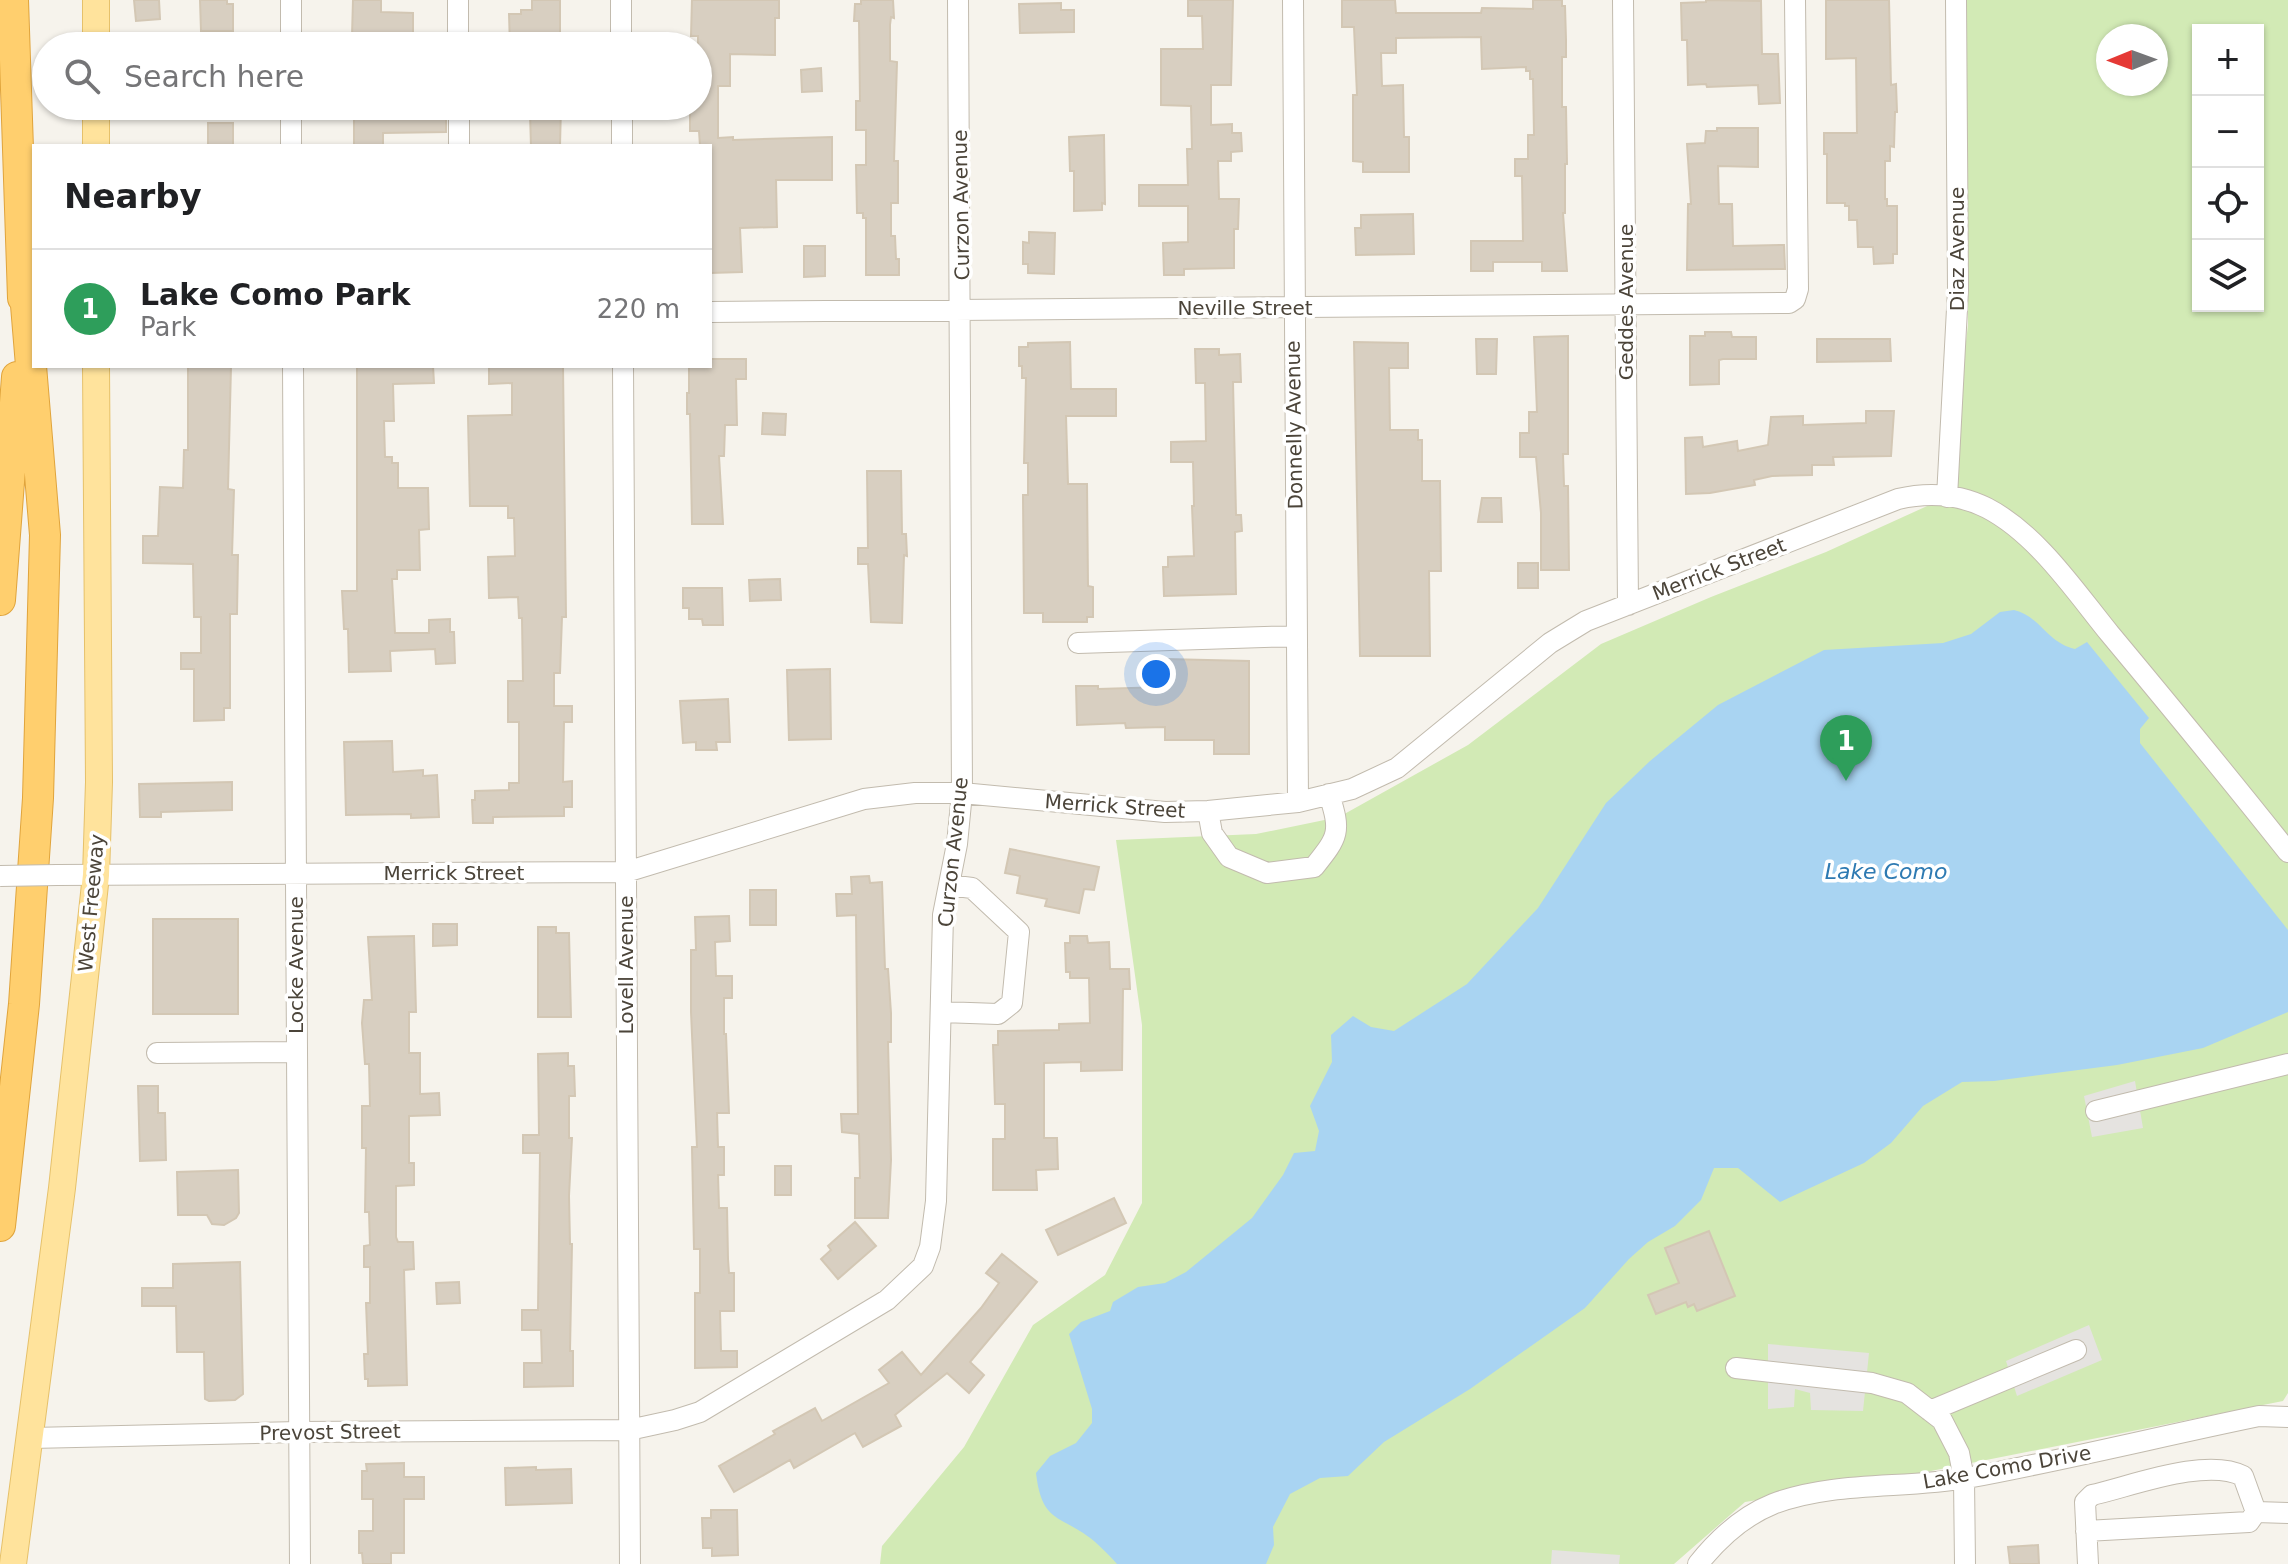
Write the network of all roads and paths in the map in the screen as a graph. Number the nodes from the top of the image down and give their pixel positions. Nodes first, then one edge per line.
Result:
1 (13, 0) edge
2 (96, 0) edge
3 (291, 0) edge
4 (458, 0) edge
5 (621, 0) edge
6 (958, 0) edge
7 (1293, 0) edge
8 (1623, 0) edge
9 (1795, 0) edge
10 (1956, 0) edge
11 (96, 32) edge
12 (291, 32) edge
13 (458, 32) edge
14 (621, 32) edge
15 (96, 120) edge
16 (291, 120) edge
17 (459, 120) edge
18 (622, 120) edge
19 (96, 144) edge
20 (291, 144) edge
21 (459, 144) edge
22 (622, 144) edge
23 (24, 281) junction
24 (1626, 305) junction
25 (1293, 307) junction
26 (962, 310) junction
27 (712, 312) edge
28 (96, 368) edge
29 (293, 368) edge
30 (623, 368) edge
31 (1947, 497) junction
32 (0, 600) edge
33 (1628, 605) junction
34 (1296, 636) junction
35 (1078, 643) dead end
36 (962, 793) junction
37 (1329, 794) junction
38 (1298, 802) junction
39 (1208, 811) junction
40 (2288, 852) edge
41 (626, 872) junction
42 (295, 874) junction
43 (96, 875) junction
44 (0, 876) edge
45 (949, 885) junction
46 (942, 1012) junction
47 (296, 1052) junction
48 (157, 1053) dead end
49 (2288, 1064) edge
50 (2096, 1111) dead end
51 (0, 1226) edge
52 (2076, 1350) dead end
53 (1736, 1368) dead end
54 (1930, 1411) junction
55 (2288, 1417) edge
56 (629, 1430) junction
57 (299, 1432) junction
58 (31, 1438) junction
59 (1964, 1479) junction
60 (2256, 1512) junction
61 (2288, 1513) edge
62 (2086, 1531) junction
63 (13, 1564) edge
64 (300, 1564) edge
65 (630, 1564) edge
66 (1698, 1564) edge
67 (1965, 1564) edge
68 (2088, 1564) edge

1 - 23 highway
2 - 11 main road
3 - 12 street
4 - 13 street
5 - 14 street
6 - 26 street, Curzon Avenue
7 - 25 street, Donnelly Avenue
8 - 24 street, Geddes Avenue
9 - 24 street, Neville Street
10 - 31 street, Diaz Avenue
15 - 19 main road
16 - 20 street
17 - 21 street
18 - 22 street
23 - 32 highway
23 - 51 highway
24 - 25 street, Neville Street
24 - 33 street, Geddes Avenue
25 - 26 street, Neville Street
25 - 34 street, Donnelly Avenue
26 - 27 street, Neville Street
26 - 36 street, Curzon Avenue
28 - 43 main road, West Freeway
29 - 42 street, Locke Avenue
30 - 41 street, Lovell Avenue
31 - 33 street, Merrick Street
31 - 40 street, Merrick Street
33 - 37 street, Merrick Street
34 - 35 street
34 - 38 street, Donnelly Avenue
36 - 39 street, Merrick Street
36 - 41 street, Merrick Street
36 - 45 street, Curzon Avenue
37 - 38 street, Merrick Street
37 - 39 street
38 - 39 street, Merrick Street
41 - 42 street, Merrick Street
41 - 56 street, Lovell Avenue
42 - 43 street, Merrick Street
42 - 47 street, Locke Avenue
43 - 44 street, Merrick Street, bridge
43 - 58 main road, West Freeway
45 - 46 street, Curzon Avenue
45 - 46 street
46 - 56 street, Curzon Avenue
47 - 48 street
47 - 57 street, Locke Avenue
49 - 50 street
52 - 54 street
53 - 54 street
54 - 59 street
55 - 59 street, Lake Como Drive
56 - 57 street, Prevost Street
56 - 65 street, Lovell Avenue
57 - 58 street, Prevost Street
57 - 64 street, Locke Avenue
58 - 63 main road, West Freeway
59 - 66 street, Lake Como Drive
59 - 67 street
60 - 61 street
60 - 62 street
60 - 62 street
62 - 68 street

